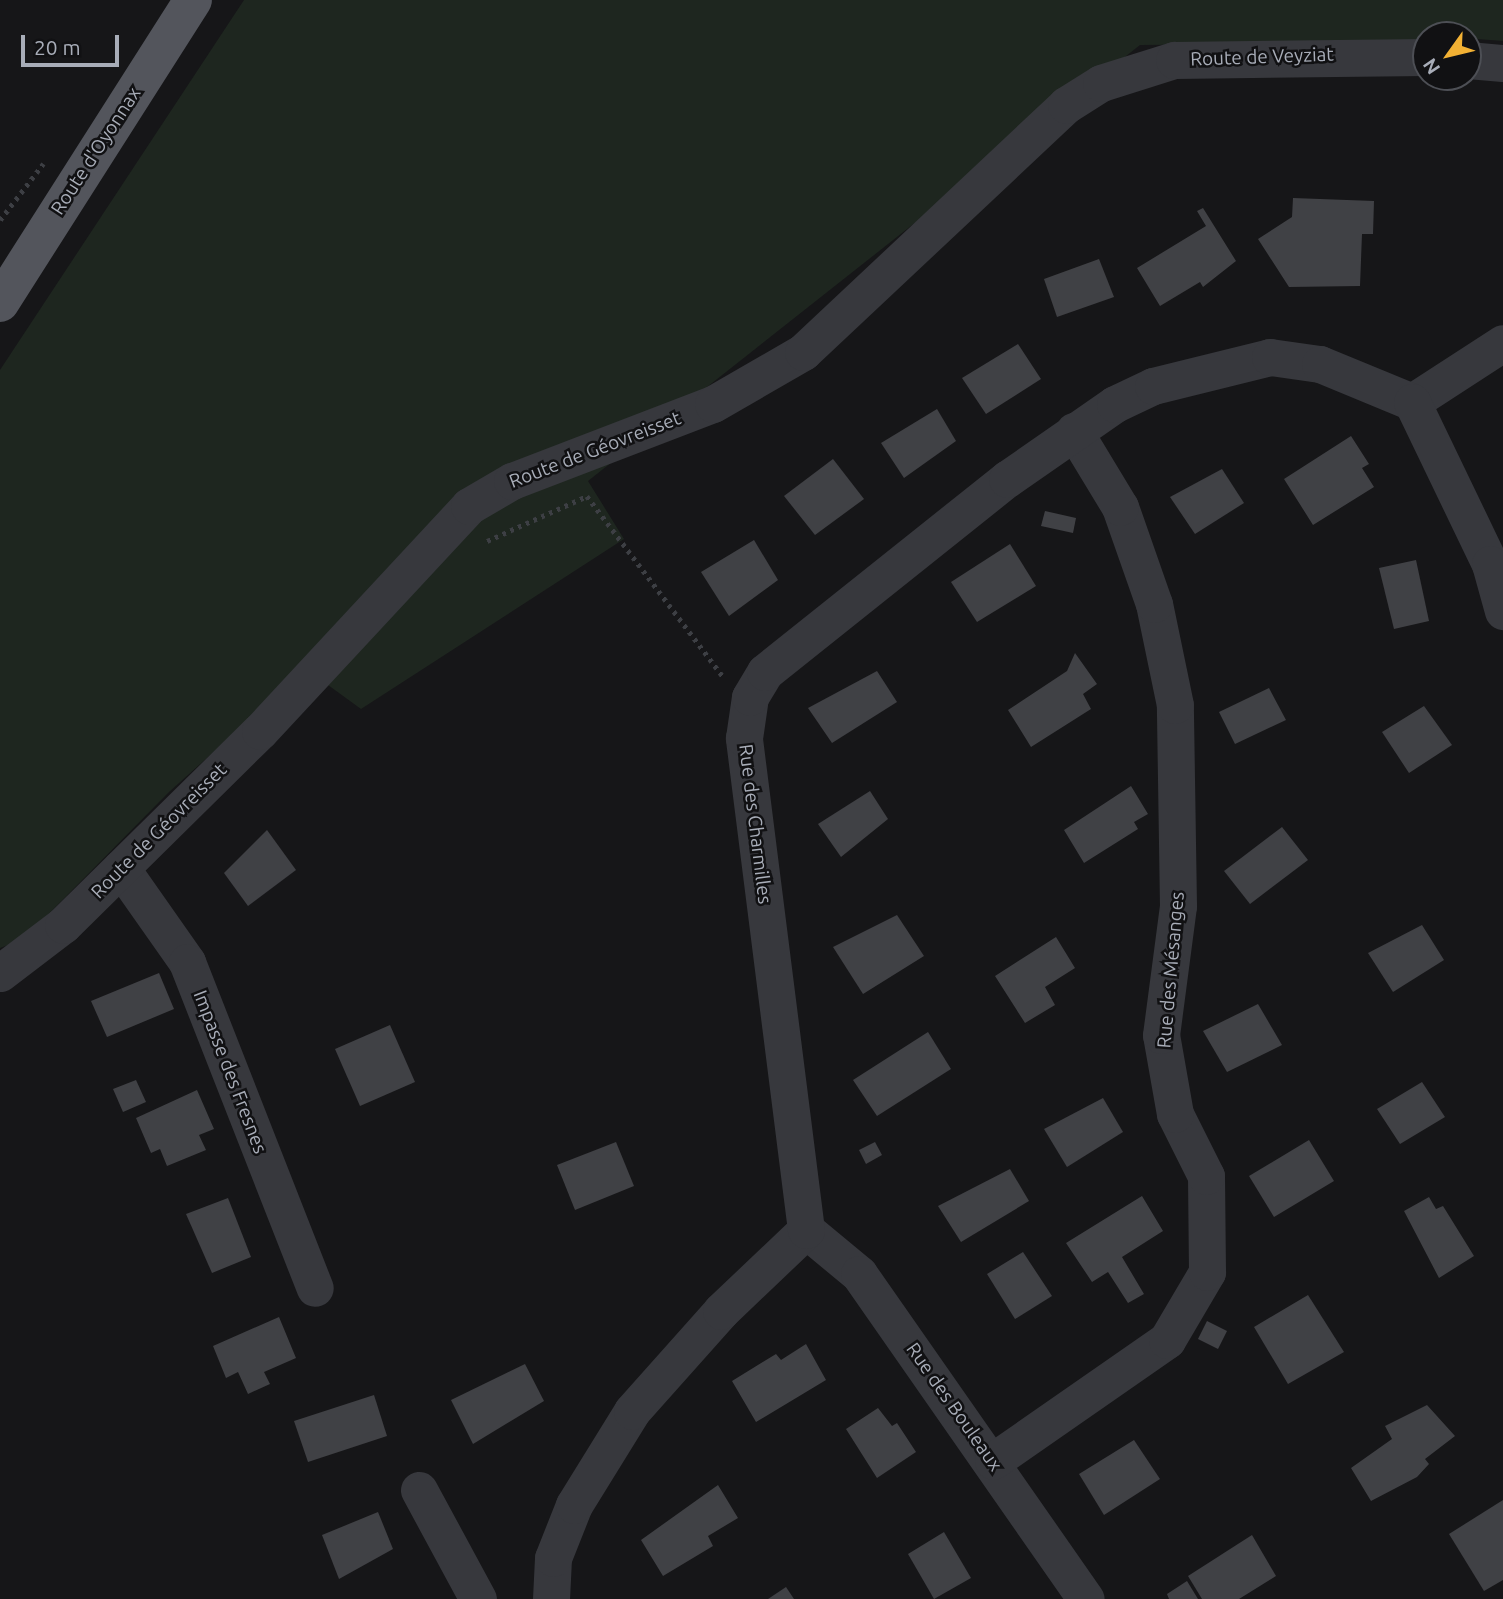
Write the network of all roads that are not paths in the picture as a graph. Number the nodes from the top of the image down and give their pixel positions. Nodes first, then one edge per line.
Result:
1 (194, 0) edge
2 (1412, 57) edge
3 (1482, 61) edge
4 (1503, 63) edge
5 (1101, 83) joint
6 (0, 303) edge
7 (1503, 343) edge
8 (1412, 402) junction
9 (1074, 431) junction
10 (1503, 611) edge
11 (121, 868) junction
12 (0, 973) edge
13 (806, 1230) junction
14 (315, 1288) dead end
15 (993, 1461) junction
16 (419, 1490) dead end
17 (478, 1599) edge
18 (551, 1599) edge
19 (1086, 1599) edge

1 - 6 main road, Route d'Oyonnax
2 - 5 street, Route de Veyziat
3 - 4 street
5 - 11 street, Route de Géovreisset
7 - 8 street
8 - 9 street, Rue des Charmilles
8 - 10 street
9 - 13 street, Rue des Charmilles
9 - 15 street, Rue des Mésanges
11 - 12 street, Route de Géovreisset
11 - 14 street, Impasse des Fresnes
13 - 15 street, Rue des Bouleaux
13 - 18 street
15 - 19 street, Rue des Bouleaux
16 - 17 street

